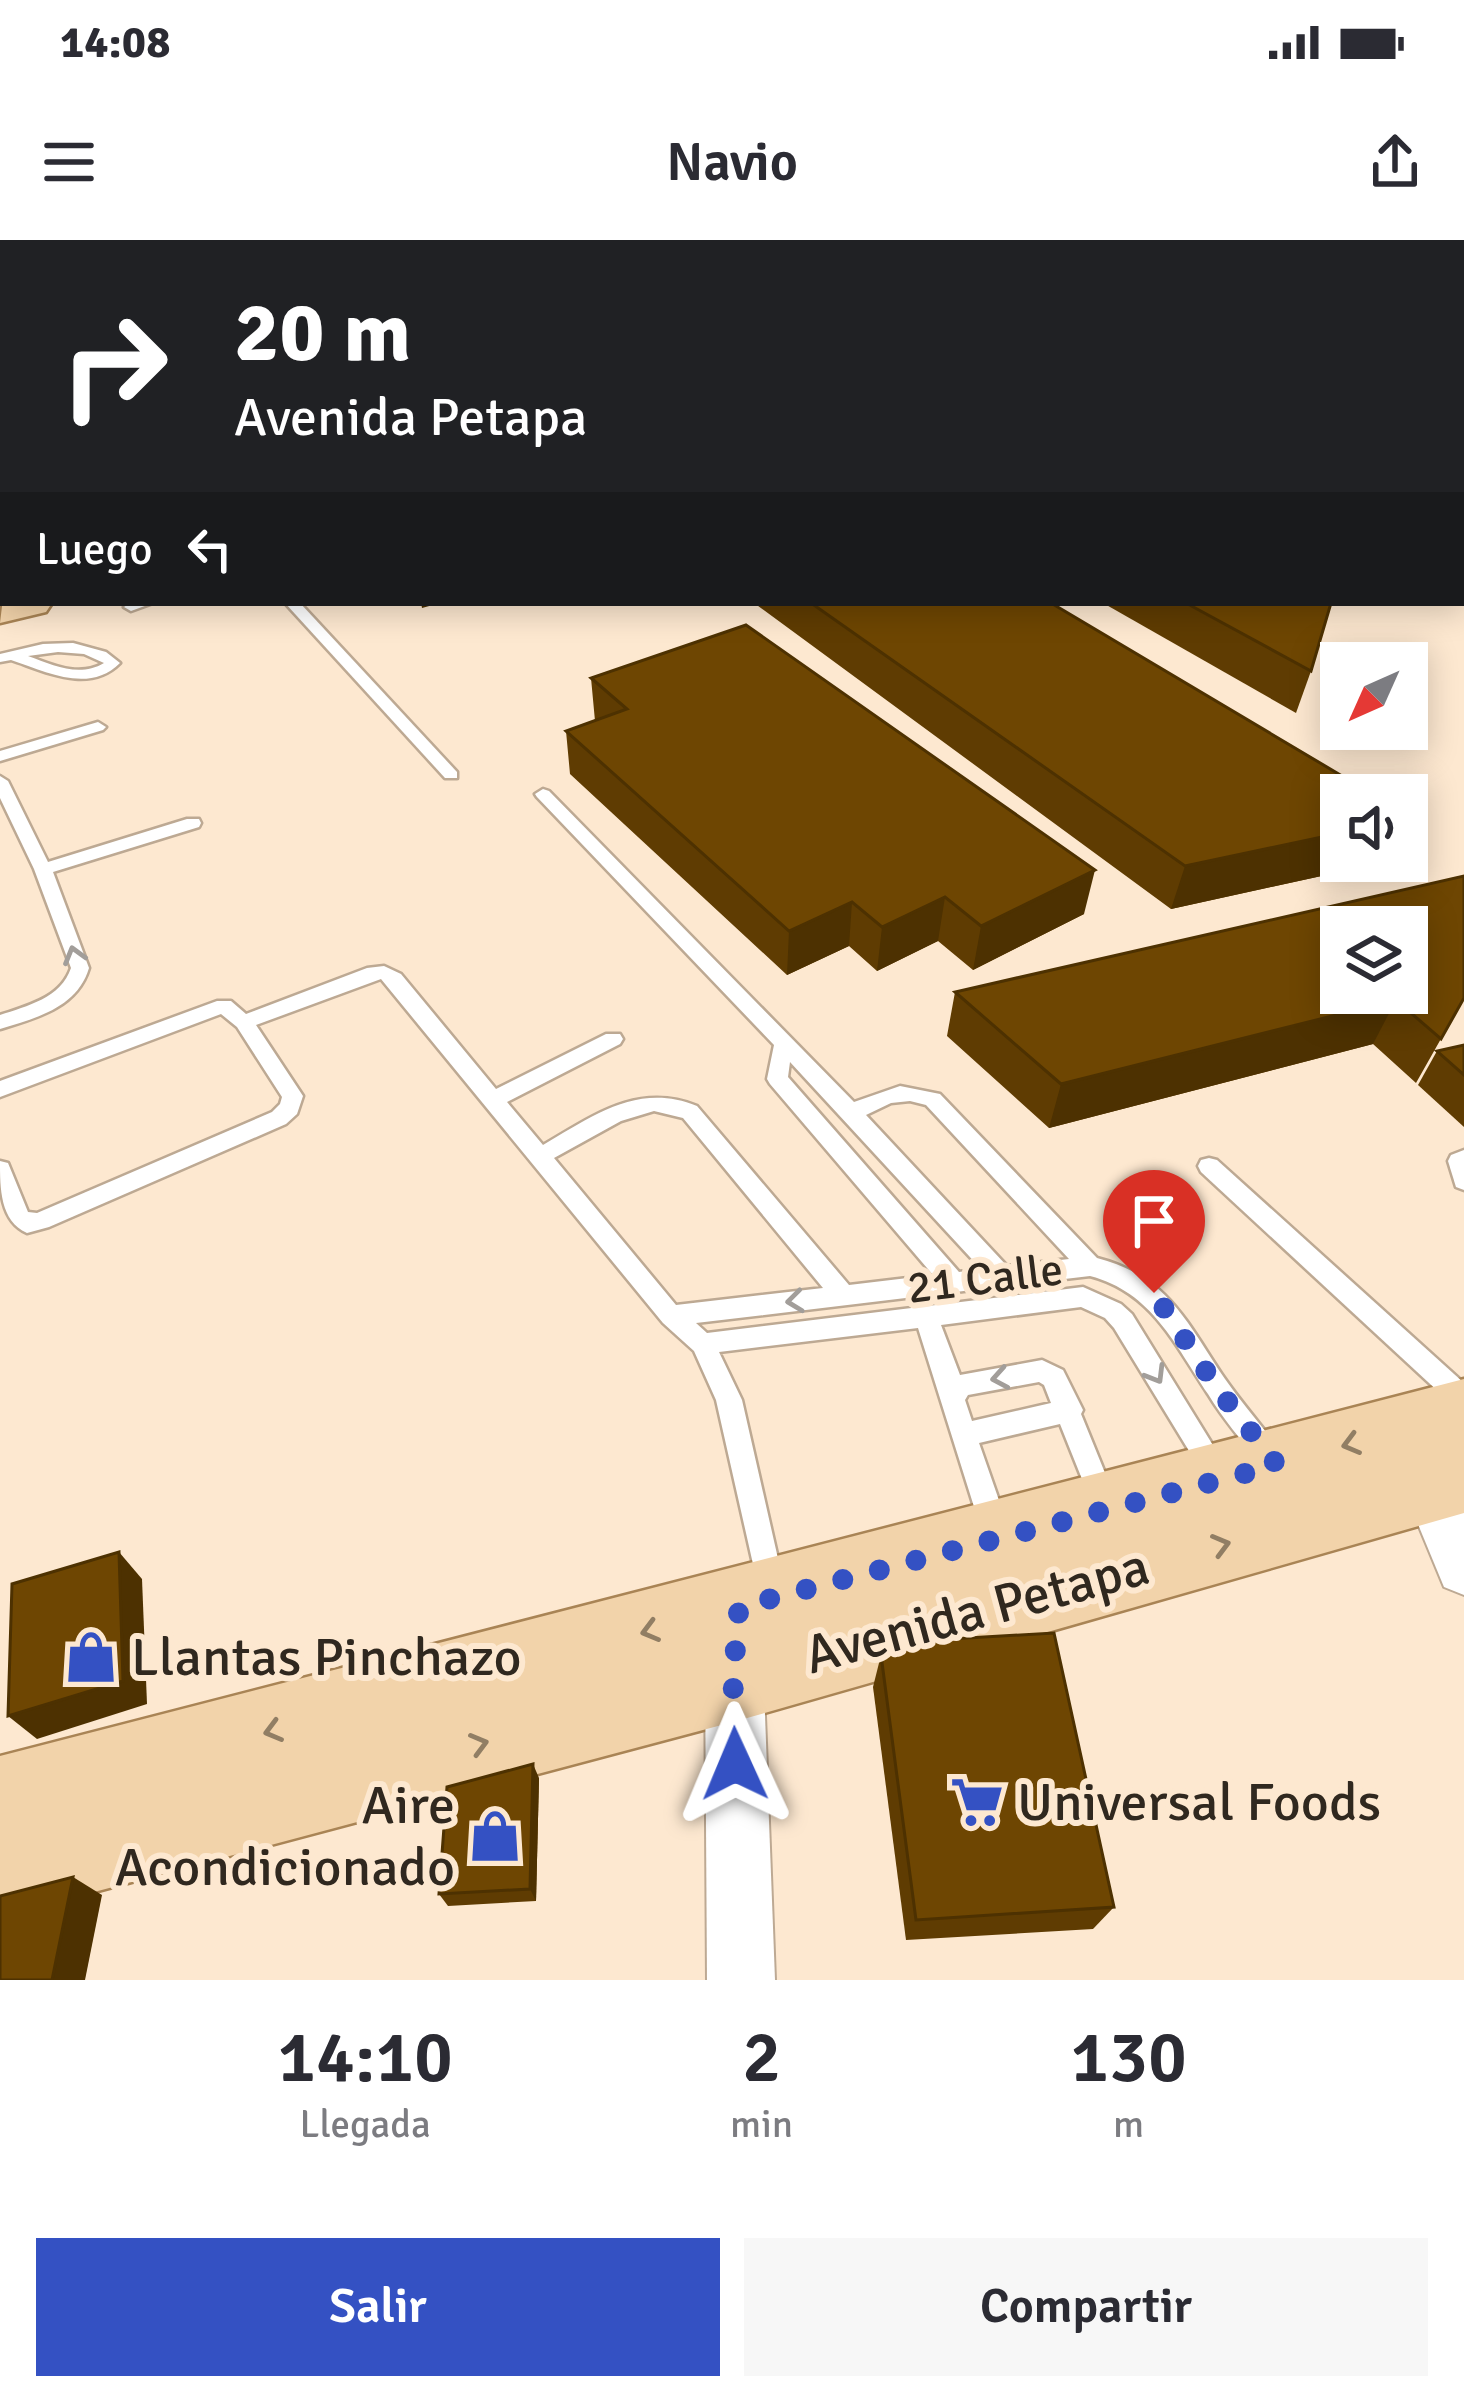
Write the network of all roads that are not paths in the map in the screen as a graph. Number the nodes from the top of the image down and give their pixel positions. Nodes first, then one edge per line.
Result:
1 (28, 606) edge
2 (295, 606) edge
3 (0, 625) edge
4 (6, 656) edge
5 (98, 728) dead end
6 (0, 756) edge
7 (452, 775) dead end
8 (0, 782) edge
9 (543, 794) dead end
10 (193, 824) dead end
11 (43, 869) junction
12 (0, 1022) edge
13 (244, 1022) junction
14 (613, 1039) dead end
15 (784, 1043) junction
16 (0, 1089) edge
17 (494, 1099) junction
18 (852, 1113) junction
19 (540, 1156) junction
20 (1464, 1158) edge
21 (1209, 1166) dead end
22 (0, 1168) edge
23 (1464, 1181) edge
24 (1090, 1266) junction
25 (1002, 1276) junction
26 (953, 1282) junction
27 (843, 1295) junction
28 (925, 1315) junction
29 (671, 1316) junction
30 (703, 1344) junction
31 (953, 1391) junction
32 (1464, 1399) edge
33 (1070, 1410) junction
34 (964, 1435) junction
35 (1452, 1459) edge
36 (1249, 1472) junction
37 (1092, 1490) junction
38 (997, 1512) junction
39 (1464, 1568) edge
40 (748, 1628) junction
41 (0, 1803) edge
42 (0, 1869) edge
43 (741, 1980) edge

1 - 3 lane
2 - 7 lane
4 - 4 lane
5 - 6 lane
8 - 11 lane
9 - 15 lane
10 - 11 lane
12 -> 11 lane
13 - 16 lane
13 - 17 lane
13 - 22 lane
14 - 17 lane
15 - 18 lane
15 - 26 lane
17 - 19 lane
18 - 24 lane
18 - 25 lane
19 - 27 lane
19 - 29 lane
20 - 23 lane
21 - 32 lane
24 - 25 lane, 21 Calle
24 - 36 lane, 21 Calle
25 - 26 lane, 21 Calle
26 - 27 lane, 21 Calle
27 -> 29 lane, 21 Calle
28 - 30 lane, 21 Calle
28 - 31 lane
28 -> 36 lane, 21 Calle
29 - 30 lane
30 - 40 lane
33 -> 31 lane
31 - 34 lane
33 - 34 lane
33 - 37 lane
34 - 38 lane
35 -> 36 main road, Avenida Petapa
35 - 39 street
40 -> 35 main road, Avenida Petapa
36 - 37 main road, Avenida Petapa
37 - 38 main road, Avenida Petapa
38 - 40 main road, Avenida Petapa
40 -> 41 main road, Avenida Petapa
42 -> 40 main road, Avenida Petapa
40 - 43 street

